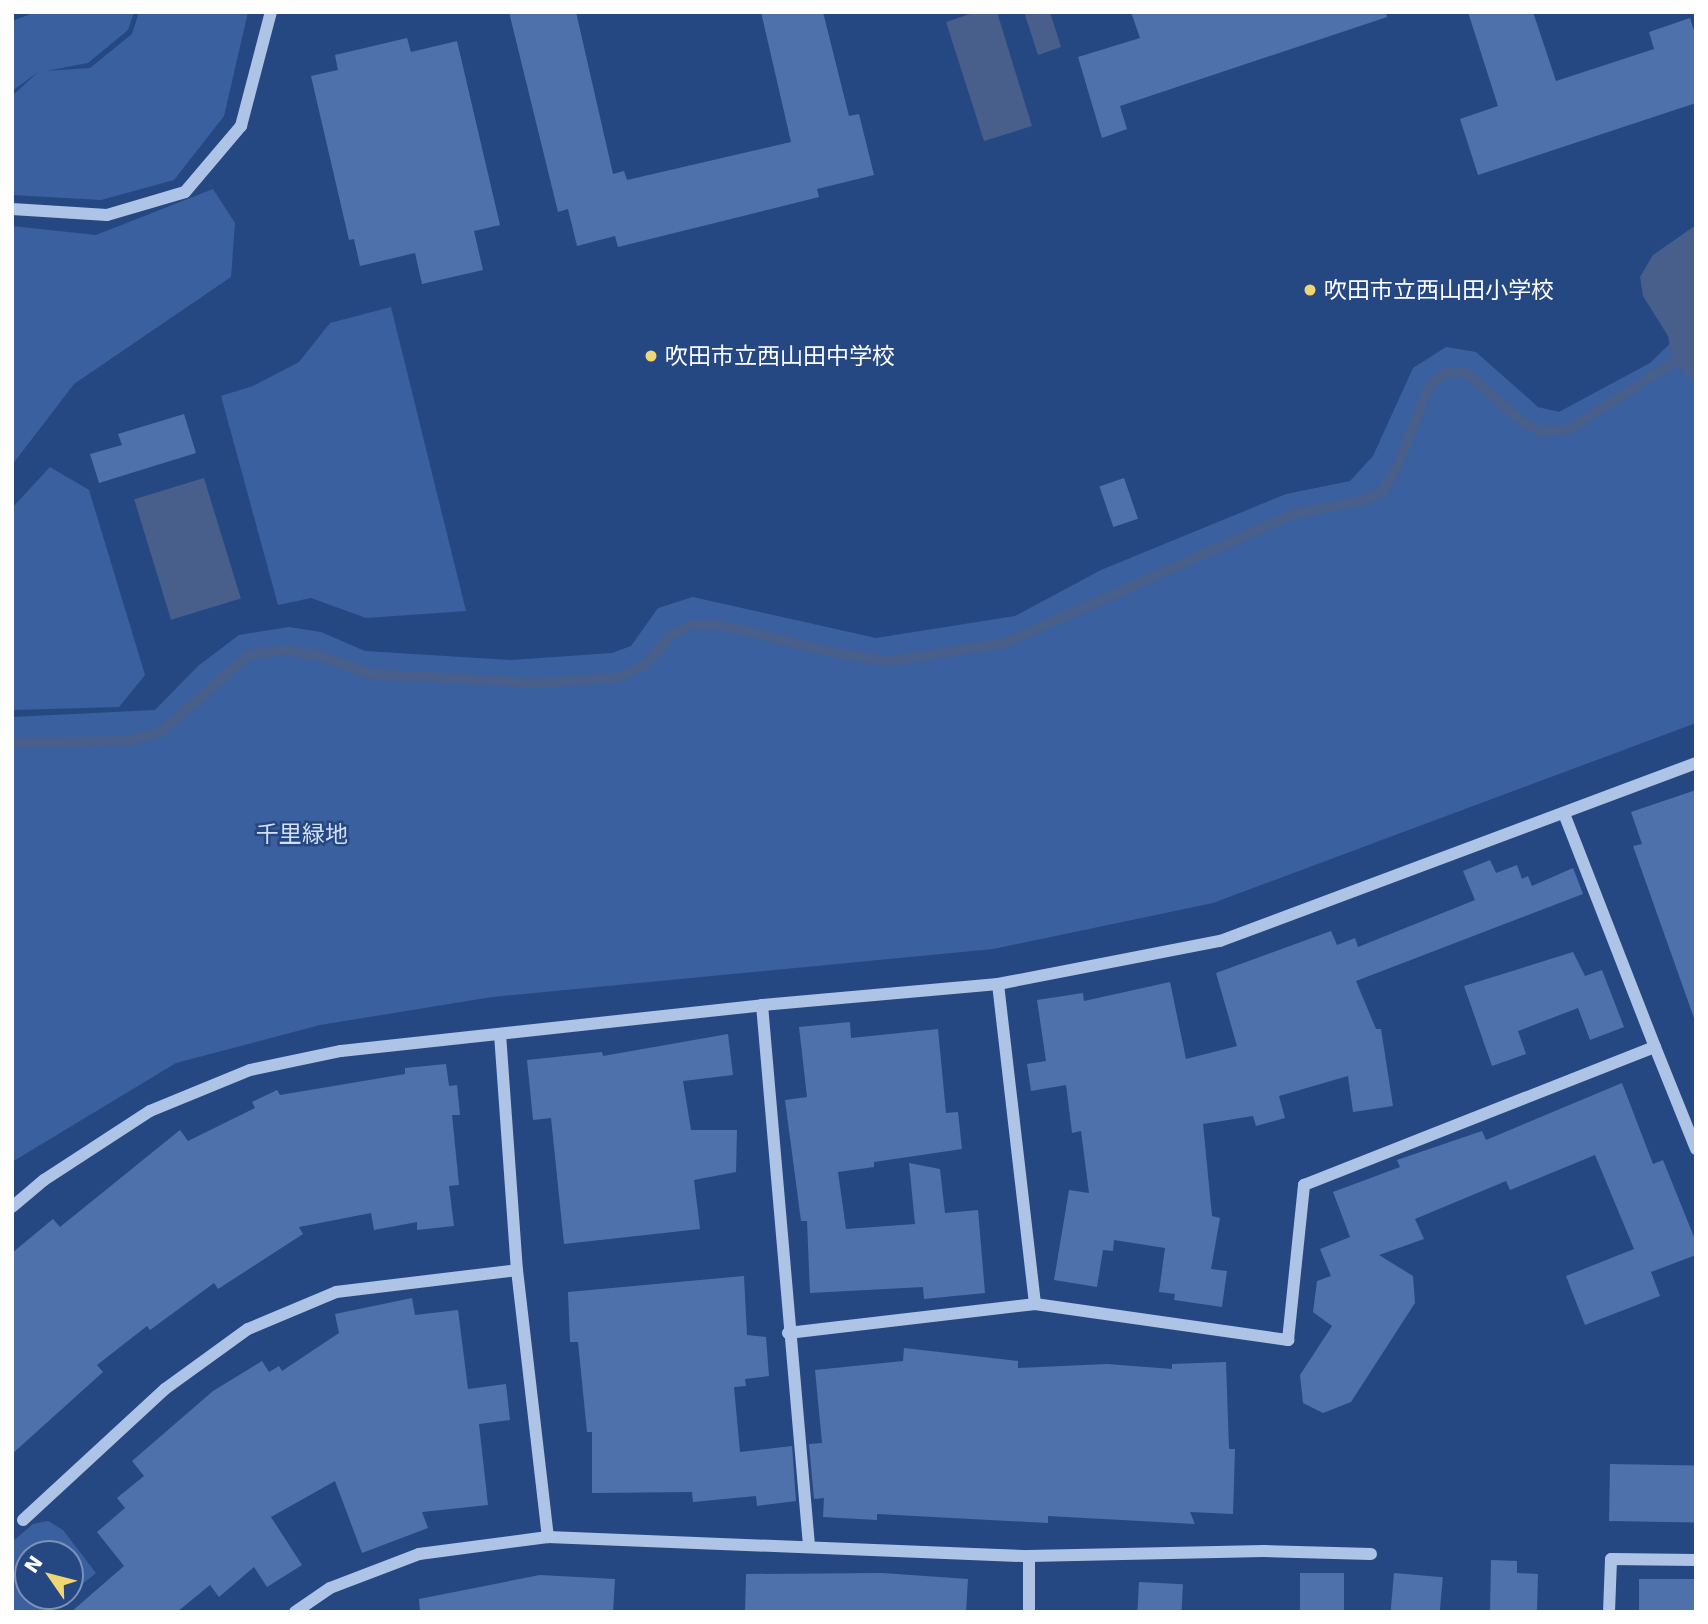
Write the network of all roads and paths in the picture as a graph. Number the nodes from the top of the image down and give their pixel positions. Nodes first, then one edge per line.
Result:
1 (271, 12) edge
2 (12, 209) edge
3 (1696, 763) edge
4 (1564, 813) junction
5 (998, 984) junction
6 (762, 1004) junction
7 (500, 1034) junction
8 (1655, 1048) junction
9 (1696, 1149) edge
10 (12, 1207) edge
11 (517, 1270) junction
12 (1035, 1304) junction
13 (788, 1333) junction
14 (23, 1520) dead end
15 (548, 1537) junction
16 (809, 1545) junction
17 (1371, 1555) dead end
18 (1029, 1556) junction
19 (1696, 1560) edge
20 (295, 1612) edge
21 (1029, 1612) edge
22 (1609, 1612) edge

1 - 2 street
3 - 4 street
4 - 5 street
4 - 8 street
5 - 6 street
5 - 12 street
6 - 7 street
6 - 13 street
7 - 10 street
7 - 11 street
8 - 9 street
8 - 12 street
11 - 14 street
11 - 15 street
12 - 13 street
13 - 16 street
15 - 16 street
15 - 20 street
16 - 18 street
17 - 18 street
18 - 21 street
19 - 22 street

